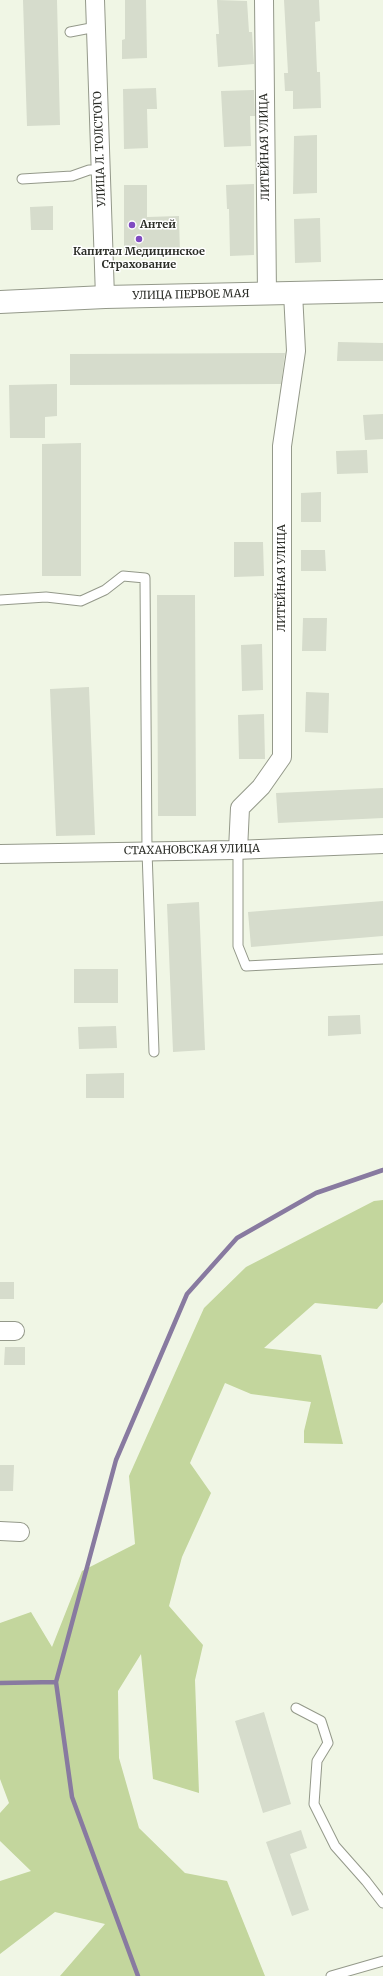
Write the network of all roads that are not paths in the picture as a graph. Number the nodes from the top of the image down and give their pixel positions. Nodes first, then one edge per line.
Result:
1 (95, 0) edge
2 (264, 0) edge
3 (96, 27) junction
4 (70, 32) dead end
5 (101, 170) junction
6 (22, 179) dead end
7 (383, 291) edge
8 (293, 293) junction
9 (267, 294) junction
10 (105, 297) junction
11 (0, 302) edge
12 (0, 600) edge
13 (383, 844) edge
14 (238, 850) junction
15 (147, 851) junction
16 (0, 854) edge
17 (383, 959) edge
18 (154, 1052) dead end
19 (0, 1531) edge
20 (20, 1532) dead end
21 (296, 1708) dead end
22 (383, 1904) edge
23 (383, 1961) edge
24 (331, 1976) edge

1 - 3 street, УЛИЦА Л. ТОЛСТОГО
2 - 9 street, ЛИТЕЙНАЯ УЛИЦА
3 - 4 lane
3 - 5 street, УЛИЦА Л. ТОЛСТОГО
5 - 6 lane
5 - 10 street, УЛИЦА Л. ТОЛСТОГО
7 - 8 street, УЛИЦА ПЕРВОЕ МАЯ
8 - 9 street, УЛИЦА ПЕРВОЕ МАЯ
8 - 14 street, ЛИТЕЙНАЯ УЛИЦА
9 - 10 street, УЛИЦА ПЕРВОЕ МАЯ
10 - 11 street, УЛИЦА ПЕРВОЕ МАЯ
12 - 15 lane
13 - 14 street, СТАХАНОВСКАЯ УЛИЦА
14 - 15 street, СТАХАНОВСКАЯ УЛИЦА
14 - 17 lane
15 - 16 street, СТАХАНОВСКАЯ УЛИЦА
15 - 18 lane
19 - 20 street
21 - 22 lane
23 - 24 lane

